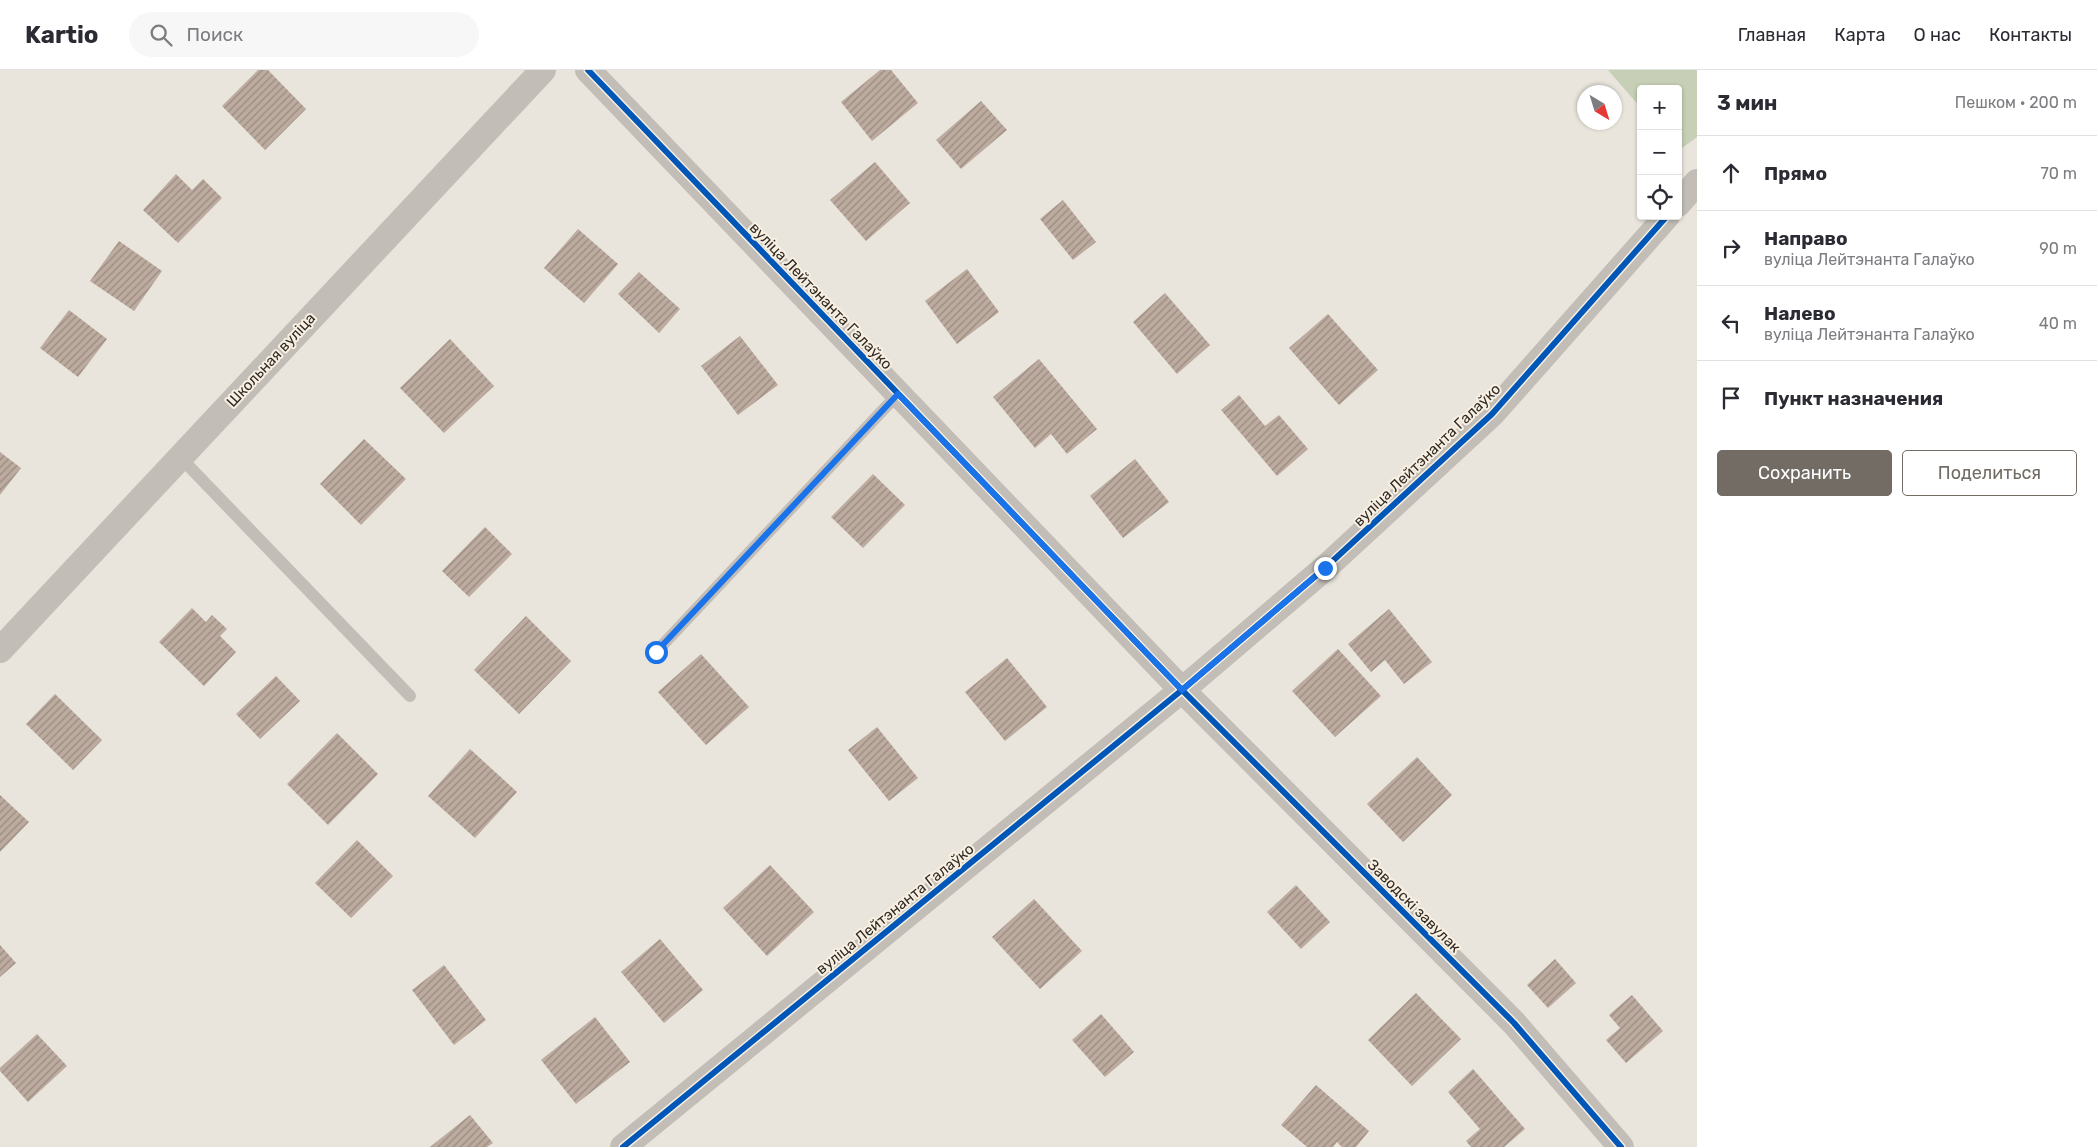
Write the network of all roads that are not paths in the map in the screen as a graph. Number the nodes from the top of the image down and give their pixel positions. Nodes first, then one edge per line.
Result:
1 (543, 70) edge
2 (588, 70) edge
3 (1697, 182) edge
4 (1682, 199) edge
5 (1663, 220) edge
6 (898, 394) junction
7 (180, 458) junction
8 (0, 650) edge
9 (656, 652) dead end
10 (1182, 690) junction
11 (410, 696) dead end
12 (623, 1147) edge
13 (1620, 1147) edge

1 - 7 street, Школьная вуліца
2 - 6 street, вуліца Лейтэнанта Галаўко
3 - 4 street
5 - 10 street, вуліца Лейтэнанта Галаўко
6 - 9 lane
6 - 10 street, вуліца Лейтэнанта Галаўко
7 - 8 street, Школьная вуліца
7 - 11 lane
10 - 12 street, вуліца Лейтэнанта Галаўко
10 - 13 street, Заводскі завулак

